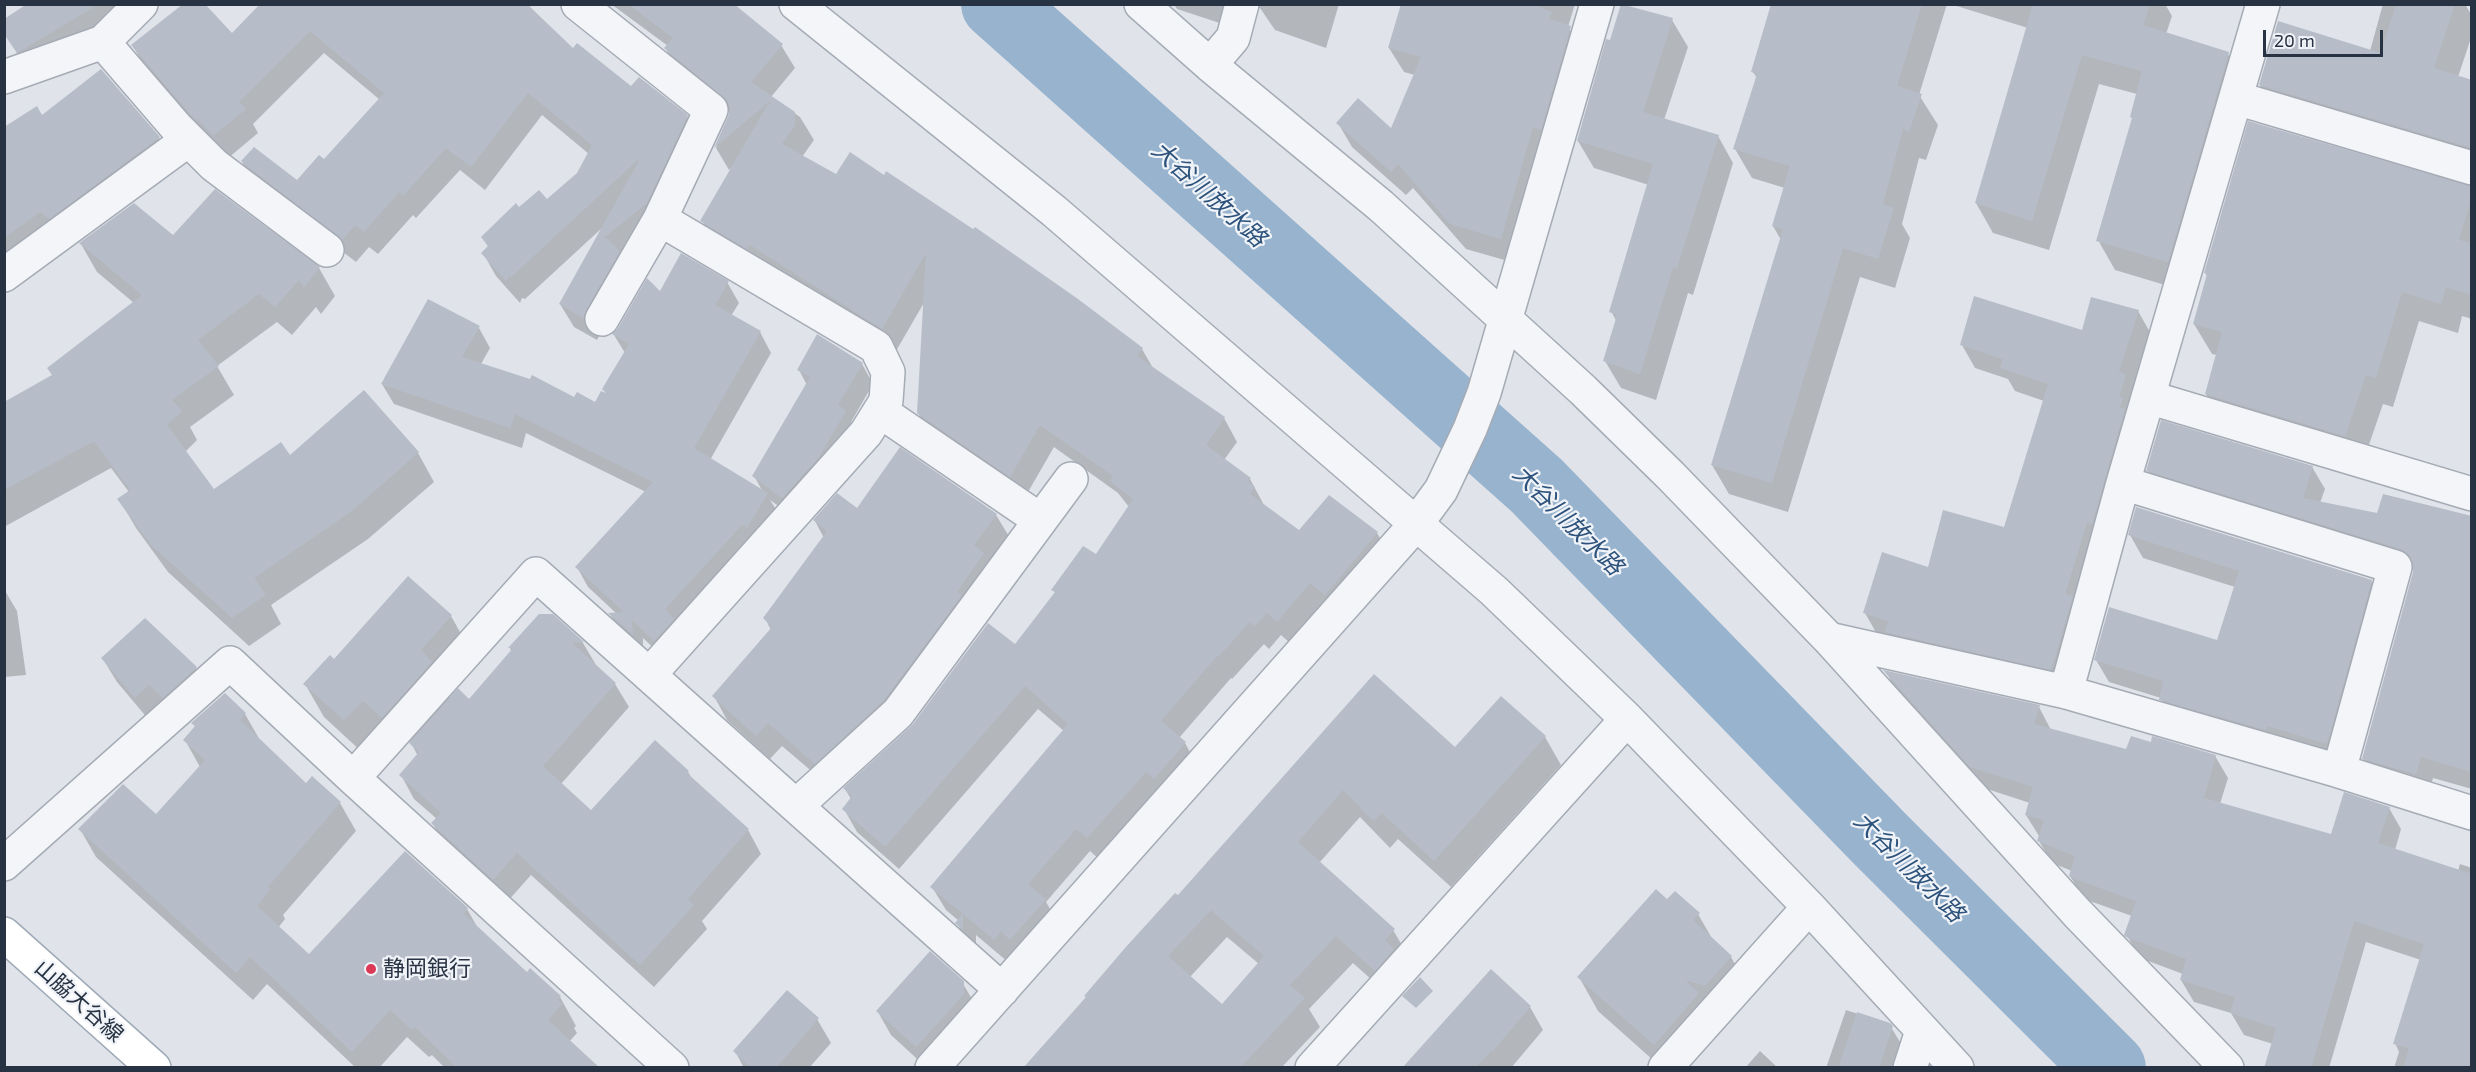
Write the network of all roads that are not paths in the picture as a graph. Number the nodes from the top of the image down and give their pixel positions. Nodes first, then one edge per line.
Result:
1 (141, 4) edge
2 (578, 4) edge
3 (796, 4) edge
4 (1140, 4) edge
5 (1242, 4) edge
6 (1597, 4) edge
7 (2263, 4) edge
8 (103, 42) junction
9 (1210, 65) junction
10 (4, 77) edge
11 (2236, 98) junction
12 (188, 140) junction
13 (2472, 168) edge
14 (660, 219) junction
15 (327, 249) dead end
16 (4, 275) edge
17 (602, 320) dead end
18 (1506, 320) junction
19 (2148, 397) junction
20 (880, 411) junction
21 (1071, 478) dead end
22 (2123, 483) junction
23 (2472, 494) edge
24 (1040, 520) junction
25 (1416, 524) junction
26 (1829, 639) junction
27 (649, 675) junction
28 (2066, 692) junction
29 (1627, 719) junction
30 (2339, 771) junction
31 (353, 778) junction
32 (796, 806) junction
33 (2472, 813) edge
34 (4, 864) edge
35 (1809, 907) junction
36 (4, 934) edge
37 (1002, 990) junction
38 (1922, 1032) junction
39 (154, 1068) edge
40 (672, 1068) edge
41 (932, 1068) edge
42 (1312, 1068) edge
43 (1665, 1068) edge
44 (1910, 1068) edge
45 (1957, 1068) edge
46 (2227, 1068) edge

1 - 8 street
2 - 14 street
3 - 25 street
4 - 9 street
5 - 9 street
6 - 18 street
7 - 11 street
8 - 10 street
8 - 12 street
9 - 18 street
11 - 13 street
11 - 19 street
12 - 15 street
12 - 16 street
14 - 17 street
14 - 20 street
18 - 25 street
18 - 26 street
19 - 22 street
19 - 23 street
20 - 24 street
20 - 27 street
21 - 24 street
22 - 28 street
22 - 30 street
24 - 32 street
25 - 29 street
25 - 37 street
26 - 28 street
26 - 46 street
27 - 31 street
27 - 32 street
28 - 30 street
29 - 35 street
29 - 42 street
30 - 33 street
31 - 34 street
31 - 40 street
32 - 37 street
35 - 38 street
35 - 43 street
36 - 39 main road, 山脇大谷線
37 - 41 street
38 - 44 street
38 - 45 street

